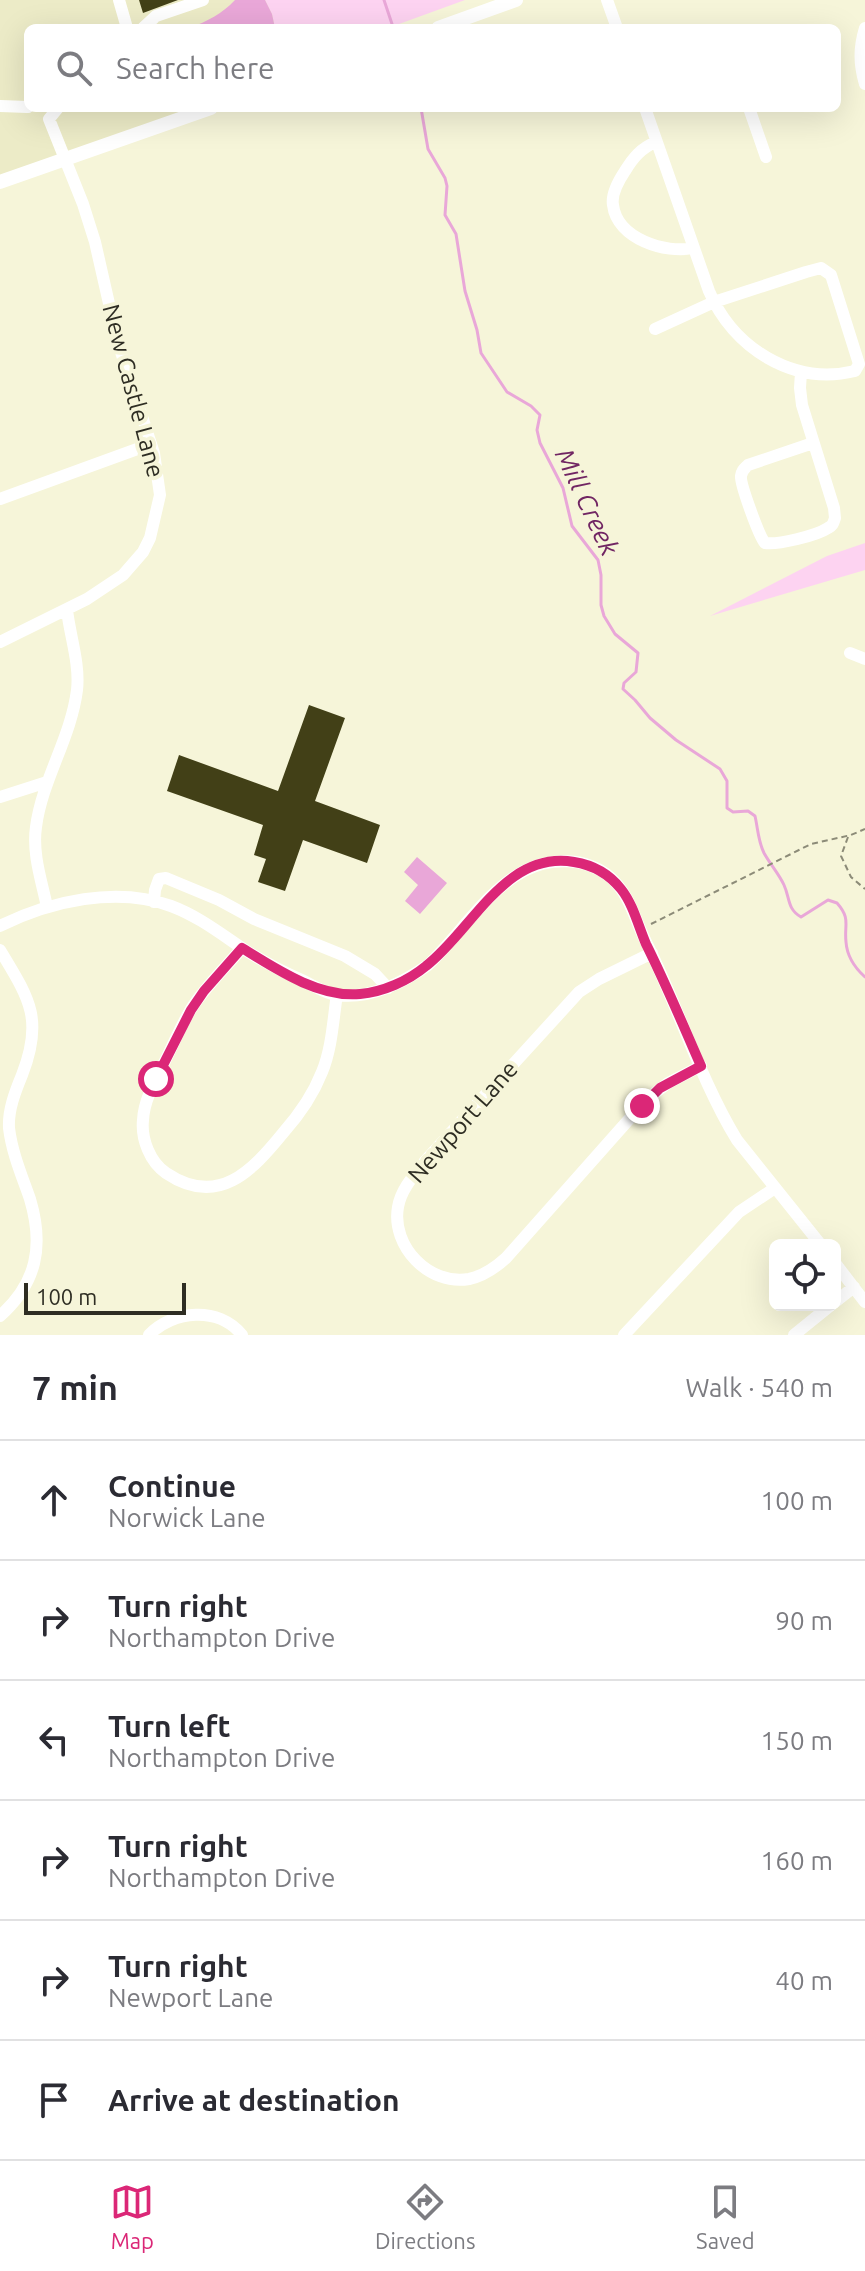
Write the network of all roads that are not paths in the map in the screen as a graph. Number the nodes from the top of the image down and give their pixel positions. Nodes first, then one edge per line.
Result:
1 (119, 0) edge
2 (203, 0) edge
3 (516, 0) edge
4 (607, 0) edge
5 (126, 24) edge
6 (147, 24) edge
7 (449, 24) edge
8 (616, 24) edge
9 (865, 28) edge
10 (865, 84) edge
11 (0, 106) edge
12 (24, 107) edge
13 (200, 112) edge
14 (646, 112) edge
15 (750, 112) edge
16 (54, 113) edge
17 (656, 142) junction
18 (766, 157) dead end
19 (65, 159) junction
20 (0, 182) edge
21 (693, 248) junction
22 (714, 302) junction
23 (655, 329) dead end
24 (801, 372) junction
25 (813, 443) junction
26 (151, 444) junction
27 (0, 499) edge
28 (67, 610) junction
29 (0, 642) edge
30 (850, 653) dead end
31 (865, 659) edge
32 (47, 782) junction
33 (0, 797) edge
34 (154, 902) junction
35 (47, 907) junction
36 (0, 926) edge
37 (242, 948) junction
38 (0, 950) edge
39 (652, 953) junction
40 (388, 988) junction
41 (337, 994) junction
42 (701, 1066) junction
43 (775, 1188) junction
44 (816, 1239) edge
45 (841, 1271) edge
46 (854, 1287) junction
47 (841, 1297) edge
48 (865, 1302) edge
49 (823, 1311) edge
50 (0, 1316) edge
51 (149, 1335) edge
52 (242, 1335) edge
53 (624, 1335) edge
54 (794, 1335) edge

1 - 5 street
2 - 6 street
3 - 7 main road
4 - 8 street
9 - 10 street
11 - 12 street
13 - 19 main road
14 - 17 street
15 - 18 street
16 - 19 street, New Castle Lane
17 - 21 street
17 - 21 street
19 - 20 main road
19 - 26 street, New Castle Lane
21 - 22 street
22 - 23 street
22 - 24 street
22 - 24 street
24 - 25 street
25 - 25 street
26 - 27 street
26 - 28 street, New Castle Lane
28 - 29 street, New Castle Lane
28 - 32 street
30 - 31 street
32 - 33 street
32 - 35 street
34 - 35 street
34 - 37 street
34 - 40 street
35 - 36 street
37 - 41 street
37 - 41 street
38 - 50 street
39 - 40 street
39 - 42 street
39 - 42 street, Newport Lane
40 - 41 street
42 - 43 street
43 - 44 street
43 - 53 street
45 - 46 street
46 - 47 street
46 - 48 street
49 - 54 street
51 - 52 street

